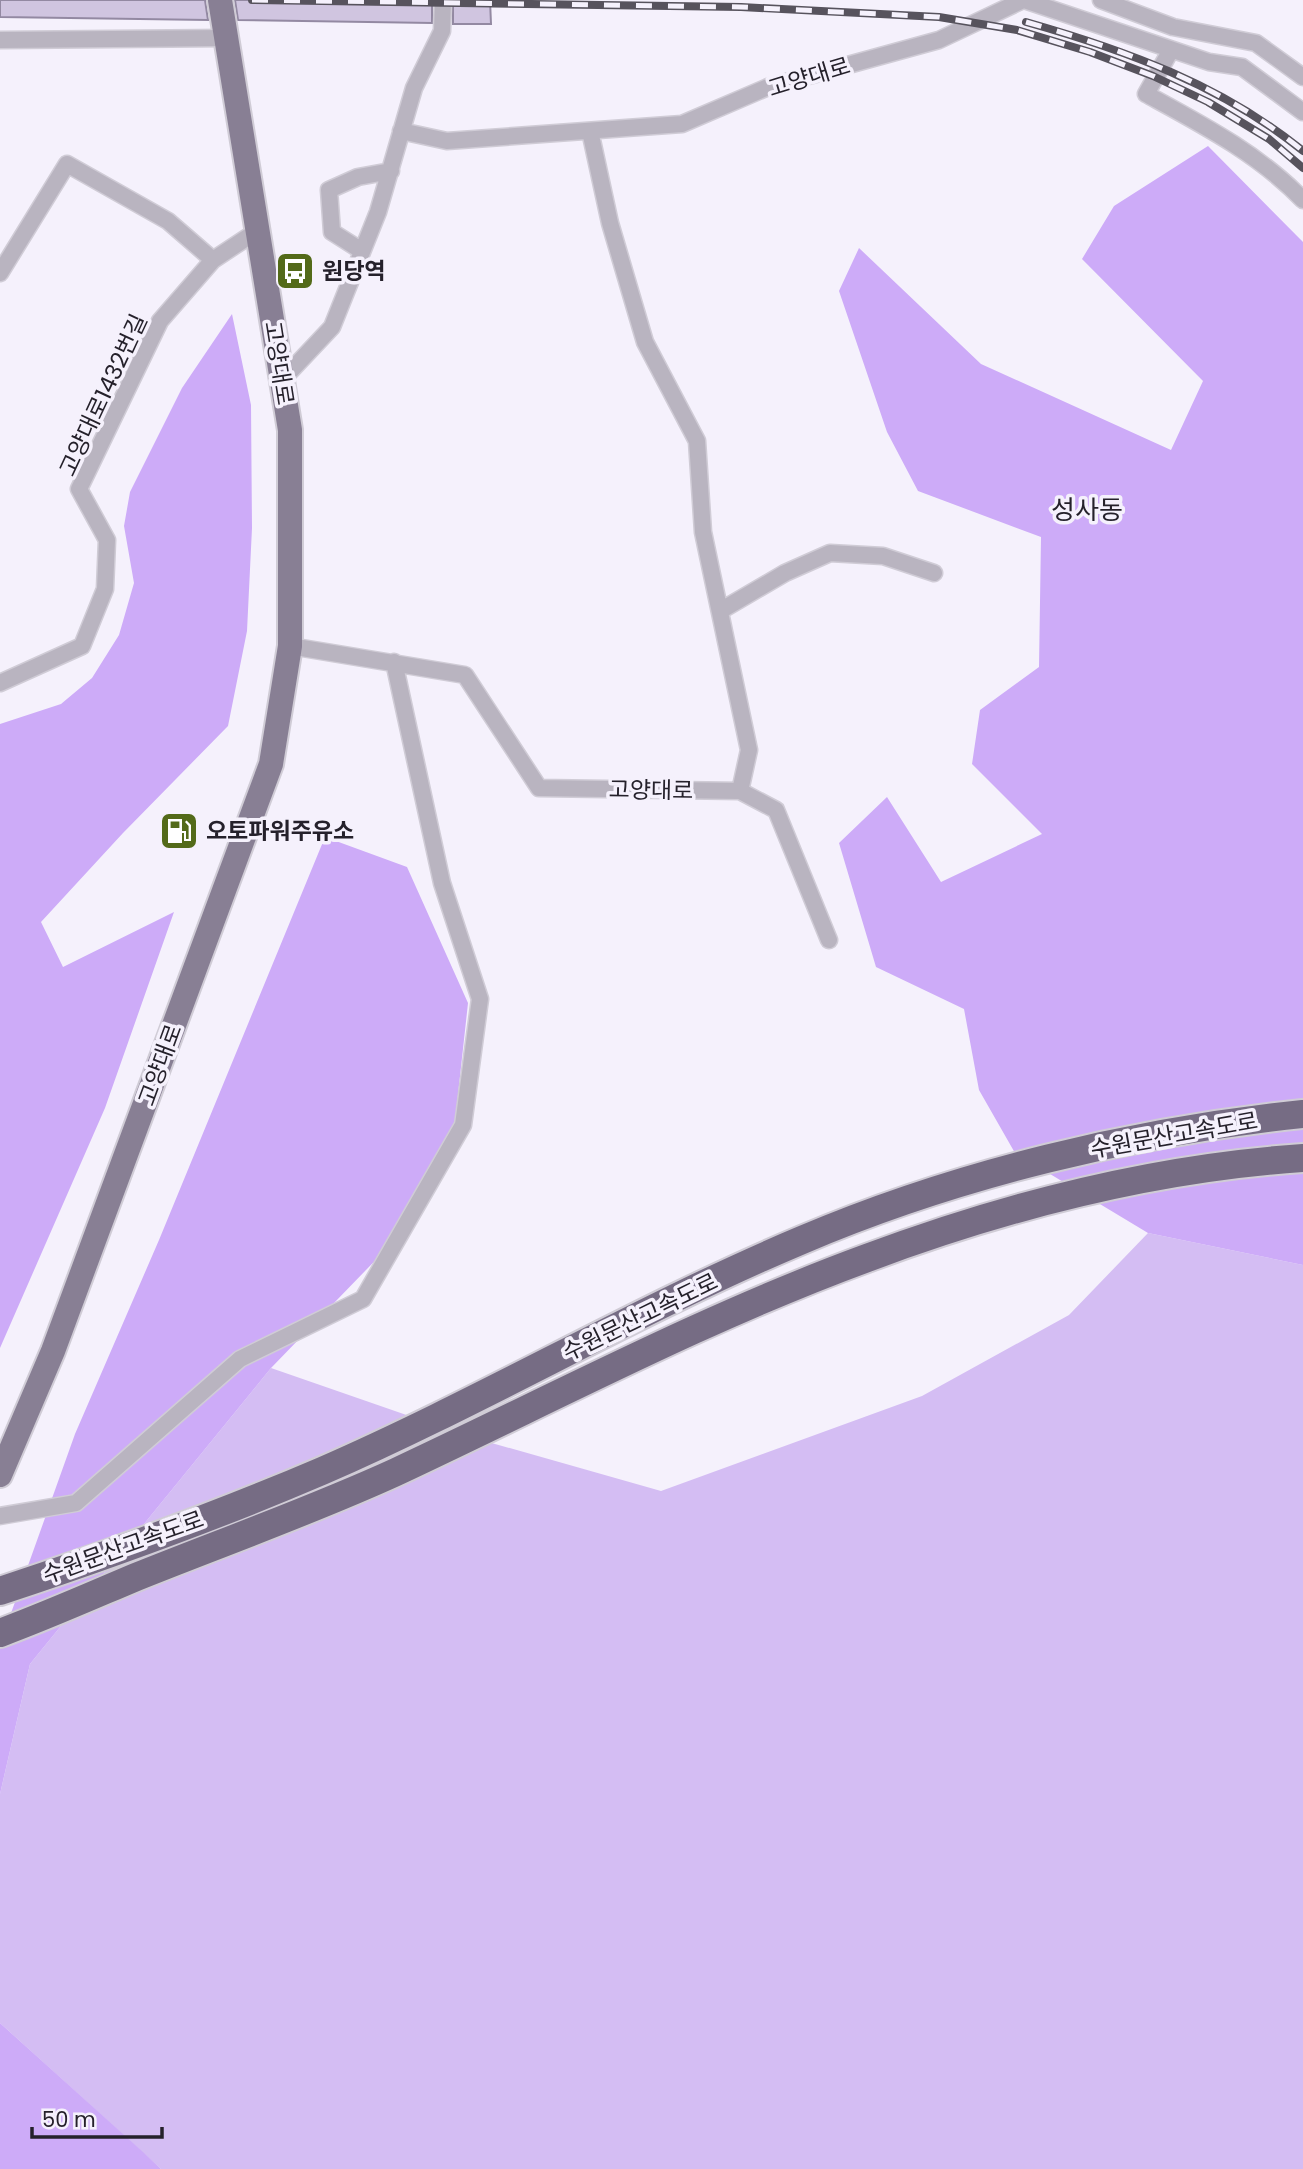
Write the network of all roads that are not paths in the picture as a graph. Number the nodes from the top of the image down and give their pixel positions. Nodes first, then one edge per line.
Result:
1 (220, 0) edge
2 (443, 0) edge
3 (1023, 0) edge
4 (1101, 0) edge
5 (226, 38) junction
6 (0, 40) edge
7 (1171, 50) junction
8 (1303, 77) edge
9 (1303, 112) edge
10 (401, 131) junction
11 (590, 131) junction
12 (391, 172) junction
13 (1303, 201) edge
14 (257, 231) junction
15 (362, 251) junction
16 (213, 260) junction
17 (0, 273) edge
18 (282, 380) junction
19 (934, 573) dead end
20 (720, 611) junction
21 (290, 646) junction
22 (394, 662) junction
23 (0, 683) edge
24 (740, 791) junction
25 (829, 940) dead end
26 (1303, 1114) edge
27 (1303, 1157) edge
28 (0, 1475) edge
29 (0, 1516) edge
30 (0, 1591) edge
31 (0, 1633) edge

1 - 5 main road, 고양대로
2 - 10 street
3 - 7 street, 고양대로
3 - 11 street, 고양대로
4 - 8 street
5 - 6 street
5 - 14 main road, 고양대로
7 - 9 street, 고양대로
7 - 13 street
10 - 11 street, 고양대로
10 - 12 street
11 - 20 street
12 - 15 street
12 - 15 street
14 - 16 street, 고양대로1432번길
14 - 18 main road, 고양대로
15 - 18 street
16 - 17 street
16 - 23 street, 고양대로1432번길
18 - 21 main road, 고양대로
19 - 20 street
20 - 24 street
21 - 22 street, 고양대로
21 - 28 main road, 고양대로
22 - 24 street, 고양대로
22 - 29 street
24 - 25 street, 고양대로
26 - 30 highway, 수원문산고속도로
27 - 31 highway, 수원문산고속도로

